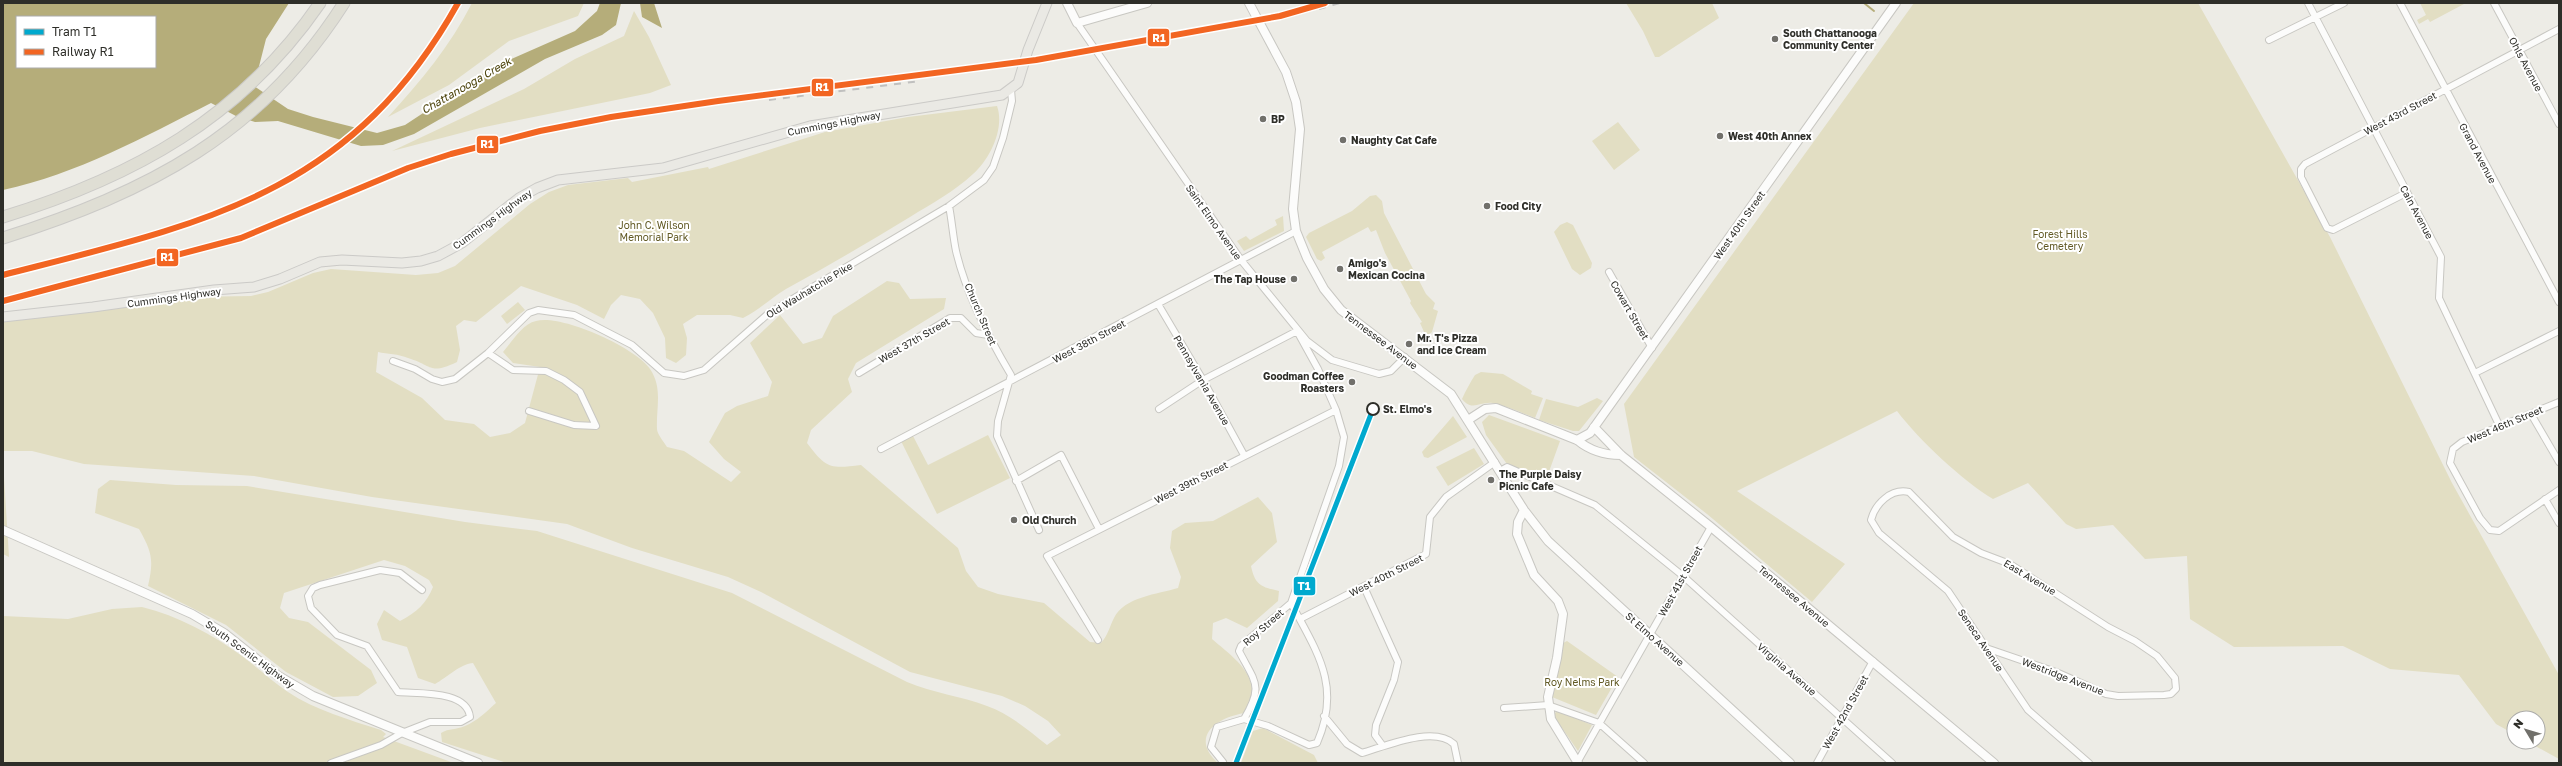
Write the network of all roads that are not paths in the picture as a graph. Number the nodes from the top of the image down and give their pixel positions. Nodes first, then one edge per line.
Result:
1 (320, 3) edge
2 (344, 3) edge
3 (1047, 3) edge
4 (1067, 3) edge
5 (1147, 3) edge
6 (1249, 3) edge
7 (1896, 3) edge
8 (2308, 3) edge
9 (2344, 3) edge
10 (2400, 3) edge
11 (2494, 3) edge
12 (2316, 18) junction
13 (1077, 23) junction
14 (2559, 29) edge
15 (2269, 40) dead end
16 (2519, 50) junction
17 (2444, 89) junction
18 (1011, 90) junction
19 (2559, 124) edge
20 (2373, 127) junction
21 (2406, 193) junction
22 (949, 206) junction
23 (3, 217) edge
24 (1296, 231) junction
25 (3, 238) edge
26 (1241, 260) junction
27 (1608, 272) dead end
28 (2559, 302) edge
29 (1158, 304) junction
30 (3, 317) edge
31 (2559, 330) edge
32 (1297, 331) junction
33 (988, 335) junction
34 (1652, 348) junction
35 (488, 353) junction
36 (1405, 357) junction
37 (393, 361) dead end
38 (859, 373) dead end
39 (2475, 373) junction
40 (1203, 380) junction
41 (1008, 383) junction
42 (2559, 402) edge
43 (1159, 409) dead end
44 (1336, 410) junction
45 (529, 411) dead end
46 (2531, 414) junction
47 (1468, 420) junction
48 (1594, 427) junction
49 (2500, 427) junction
50 (1577, 440) junction
51 (881, 449) dead end
52 (1244, 455) junction
53 (1621, 455) junction
54 (1495, 462) junction
55 (2559, 462) edge
56 (1500, 471) junction
57 (1016, 481) junction
58 (2559, 490) edge
59 (2545, 499) junction
60 (1524, 510) junction
61 (1871, 520) joint
62 (2559, 523) edge
63 (1711, 527) junction
64 (1100, 529) junction
65 (3, 530) edge
66 (1039, 530) dead end
67 (1683, 576) junction
68 (1364, 587) junction
69 (422, 590) dead end
70 (1291, 603) junction
71 (1300, 619) junction
72 (1650, 635) junction
73 (1098, 640) dead end
74 (1986, 648) junction
75 (1873, 661) junction
76 (2164, 695) joint
77 (1548, 705) junction
78 (1504, 708) dead end
79 (1324, 716) junction
80 (1842, 717) junction
81 (1244, 719) junction
82 (1599, 723) junction
83 (402, 733) junction
84 (1383, 746) junction
85 (1223, 762) edge
86 (1578, 762) edge
87 (330, 763) edge
88 (478, 763) edge
89 (1458, 763) edge
90 (1644, 763) edge
91 (1790, 763) edge
92 (1817, 763) edge
93 (1892, 763) edge
94 (1994, 763) edge
95 (2089, 763) edge

1 - 23 highway
2 - 25 highway
3 - 18 main road
4 - 13 main road, Saint Elmo Avenue
5 - 13 main road
6 - 24 main road, Tennessee Avenue
7 - 34 main road, West 40th Street
8 - 12 street, Cain Avenue
9 - 12 street
10 - 17 street, Grand Avenue
11 - 16 street, Ohls Avenue
12 - 15 street
12 - 20 street, Cain Avenue
13 - 26 street, Saint Elmo Avenue
14 - 16 street, West 43rd Street
16 - 17 street, West 43rd Street
16 - 19 street, Ohls Avenue
17 - 20 street, West 43rd Street
17 - 28 street, Grand Avenue
18 - 22 street, Old Wauhatchie Pike
18 - 30 main road, Cummings Highway
20 - 21 street, Cain Avenue
20 - 21 street, West 43rd Street
21 - 39 street, Cain Avenue
22 - 33 street, Church Street
22 - 35 street, Old Wauhatchie Pike
24 - 26 street, West 38th Street
24 - 36 main road, Tennessee Avenue
26 - 29 street, West 38th Street
26 - 32 street, Saint Elmo Avenue
27 - 34 street, Cowart Street
29 - 40 street, Pennsylvania Avenue
29 - 41 street, West 38th Street
31 - 39 street
32 - 36 street, Saint Elmo Avenue
32 - 40 street
32 - 44 street
33 - 38 street, West 37th Street
33 - 41 street, Church Street
34 - 48 main road, West 40th Street
35 - 37 street, Old Wauhatchie Pike
35 - 45 street
36 - 47 main road, Tennessee Avenue
39 - 49 street, Cain Avenue
40 - 43 street
40 - 52 street, Pennsylvania Avenue
41 - 51 street, West 38th Street
41 - 57 street, Church Street
42 - 46 street, West 46th Street
44 - 52 street, West 39th Street
44 - 70 street
46 - 49 street, West 46th Street
46 - 55 street
47 - 50 main road
47 - 54 main road
48 - 50 main road, West 40th Street
48 - 53 main road, Tennessee Avenue
49 - 59 street, West 46th Street
50 - 53 main road
52 - 64 street, West 39th Street
53 - 63 main road, Tennessee Avenue
54 - 56 main road, St Elmo Avenue
54 - 68 street, West 40th Street
56 - 60 main road, St Elmo Avenue
56 - 67 street, Virginia Avenue
57 - 64 street
57 - 66 street, Church Street
58 - 59 street
59 - 62 street
60 - 72 main road, St Elmo Avenue
60 - 77 main road
61 - 74 street, Seneca Avenue
61 - 76 street, East Avenue
63 - 67 street, West 41st Street
63 - 75 main road, Tennessee Avenue
64 - 73 street, West 39th Street
65 - 83 main road, South Scenic Highway
67 - 72 street, West 41st Street
67 - 80 street, Virginia Avenue
68 - 71 street, West 40th Street
68 - 84 street
69 - 83 street
70 - 71 street
70 - 81 street, Roy Street
71 - 79 street
72 - 82 street, West 41st Street
72 - 91 main road, St Elmo Avenue
74 - 76 street, Westridge Avenue
74 - 95 street, Seneca Avenue
75 - 80 street, West 42nd Street
75 - 94 main road, Tennessee Avenue
77 - 78 street
77 - 82 street
77 - 86 main road
79 - 81 street
79 - 84 street
80 - 92 street, West 42nd Street
80 - 93 street, Virginia Avenue
81 - 85 street
82 - 86 street, West 41st Street
82 - 90 street
83 - 87 street
83 - 88 main road, South Scenic Highway
84 - 89 street

